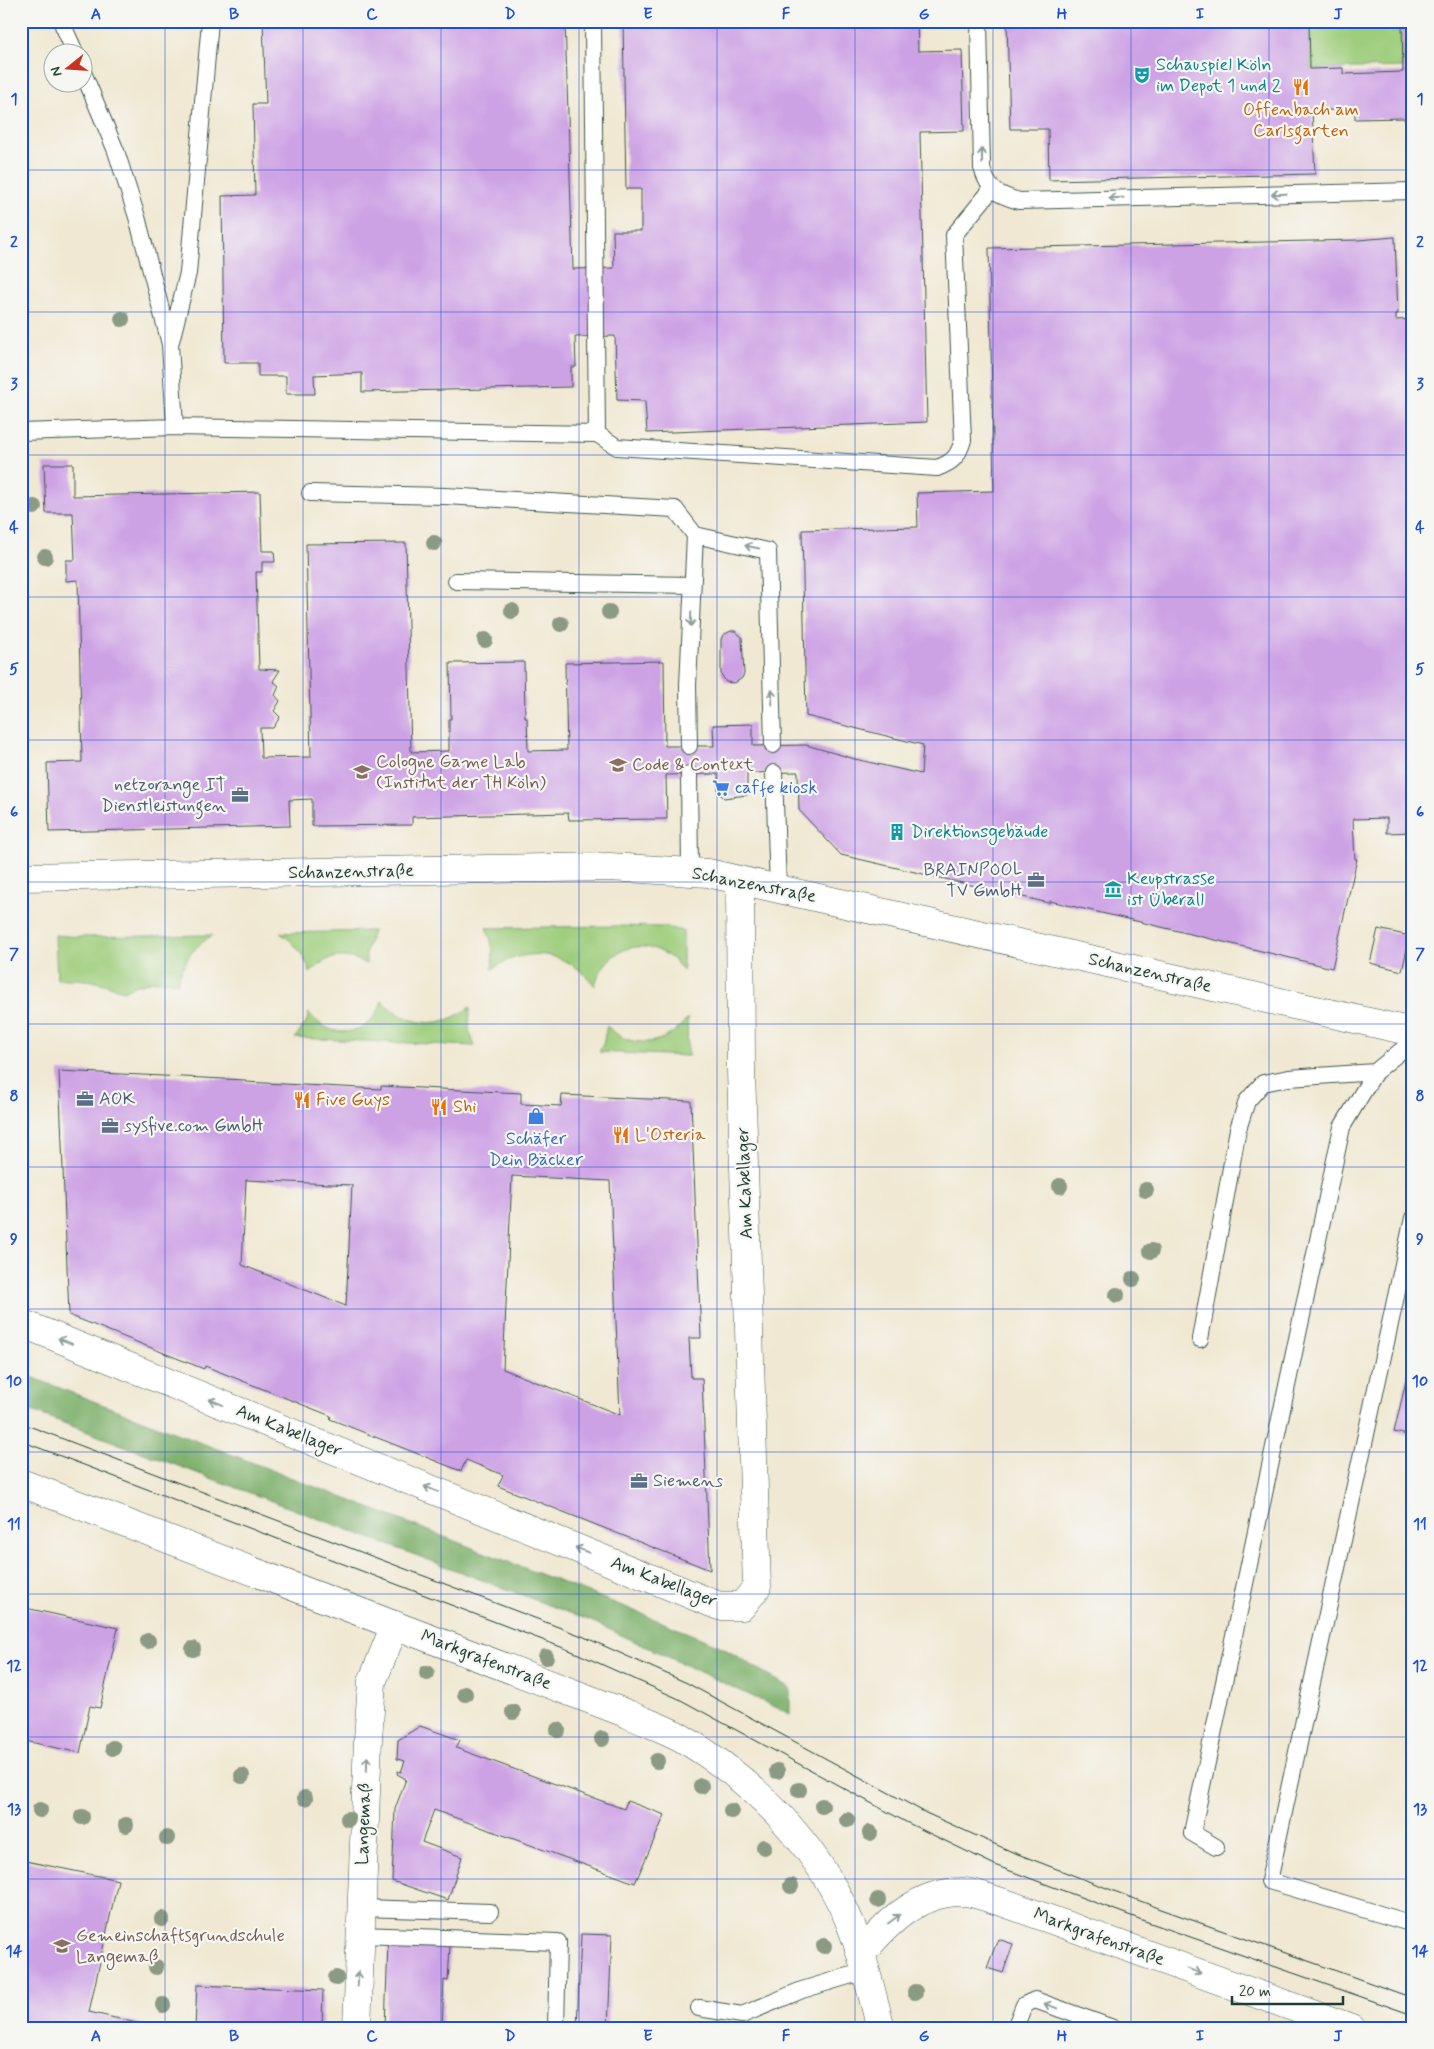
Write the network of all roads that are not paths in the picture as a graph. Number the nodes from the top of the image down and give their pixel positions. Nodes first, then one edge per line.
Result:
1 (61, 21) edge
2 (210, 21) edge
3 (593, 21) edge
4 (979, 21) edge
5 (70, 42) edge
6 (91, 92) edge
7 (992, 188) junction
8 (1413, 191) edge
9 (170, 344) junction
10 (175, 427) junction
11 (21, 432) edge
12 (596, 434) junction
13 (310, 494) dead end
14 (695, 536) junction
15 (456, 581) dead end
16 (692, 585) junction
17 (688, 746) dead end
18 (773, 746) dead end
19 (774, 773) dead end
20 (689, 774) dead end
21 (690, 871) junction
22 (21, 877) edge
23 (740, 880) junction
24 (778, 888) junction
25 (1413, 1032) edge
26 (1413, 1040) edge
27 (1375, 1072) junction
28 (1413, 1218) edge
29 (21, 1323) edge
30 (1200, 1339) dead end
31 (21, 1483) edge
32 (394, 1625) junction
33 (1216, 1847) dead end
34 (490, 1912) dead end
35 (361, 1922) junction
36 (1413, 1924) edge
37 (863, 1962) junction
38 (699, 2008) dead end
39 (357, 2028) edge
40 (556, 2028) edge
41 (881, 2028) edge
42 (1015, 2028) edge
43 (1113, 2028) edge
44 (1351, 2028) edge

1 - 5 lane
2 - 9 lane
3 - 12 lane
7 -> 4 lane
6 - 9 lane
8 -> 7 lane
7 - 12 lane
9 - 10 lane
10 - 11 lane
10 - 12 lane
13 - 14 lane
14 - 16 lane
18 -> 14 lane
15 - 16 lane
16 -> 17 lane
19 - 24 lane
20 - 21 lane
21 - 22 street, Schanzenstraße
21 - 23 street, Schanzenstraße
23 - 24 street, Schanzenstraße
23 -> 29 street, Am Kabellager
24 - 25 street, Schanzenstraße
26 - 27 lane
27 - 30 lane
27 - 33 lane
28 - 36 lane
31 - 32 street, Markgrafenstraße
35 -> 32 street, Langemaß
32 - 37 street, Markgrafenstraße
34 - 35 lane
39 -> 35 street, Langemaß
35 - 40 lane
37 - 38 lane
37 - 41 street, Markgrafenstraße
37 -> 44 street, Markgrafenstraße
43 -> 42 lane

